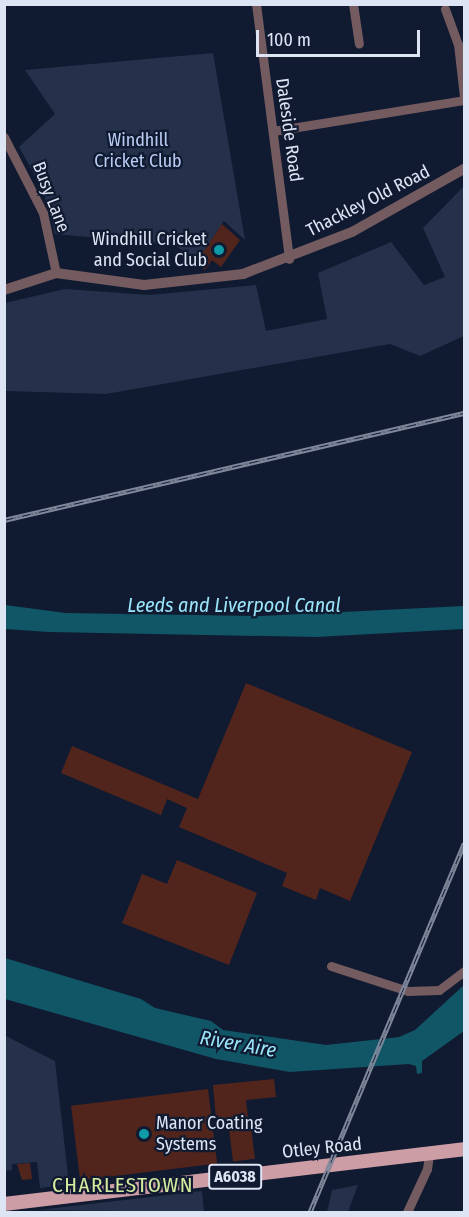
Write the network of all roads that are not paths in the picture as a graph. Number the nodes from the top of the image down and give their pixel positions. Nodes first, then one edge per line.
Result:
1 (256, 4) edge
2 (353, 4) edge
3 (445, 9) dead end
4 (359, 44) dead end
5 (465, 98) edge
6 (273, 131) junction
7 (4, 136) edge
8 (465, 169) edge
9 (290, 259) junction
10 (56, 273) junction
11 (4, 290) edge
12 (331, 966) dead end
13 (465, 971) edge
14 (465, 1149) edge
15 (429, 1154) junction
16 (4, 1204) edge
17 (406, 1212) edge

1 - 6 street, Daleside Road
2 - 4 street
3 - 5 street
5 - 6 street
6 - 9 street, Daleside Road
7 - 10 street, Busy Lane
8 - 9 street, Thackley Old Road
9 - 10 street, Thackley Old Road
10 - 11 street, Thackley Old Road
12 - 13 street
14 - 15 main road, Otley Road / A6038
15 - 16 main road, Otley Road / A6038
15 - 17 street

